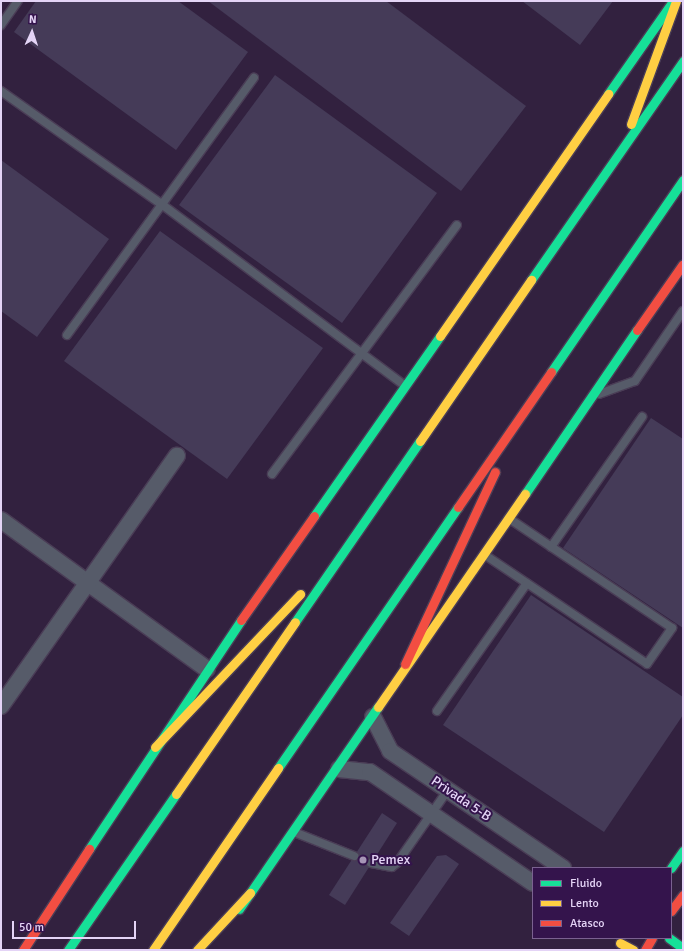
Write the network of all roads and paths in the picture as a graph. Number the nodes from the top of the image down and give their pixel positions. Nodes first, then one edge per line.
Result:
1 (18, 1) edge
2 (673, 1) edge
3 (676, 1) edge
4 (1, 25) edge
5 (683, 61) edge
6 (254, 78) dead end
7 (1, 91) edge
8 (620, 154) junction
9 (683, 180) edge
10 (160, 203) junction
11 (458, 225) dead end
12 (683, 264) edge
13 (683, 311) edge
14 (67, 335) dead end
15 (361, 352) junction
16 (405, 386) junction
17 (591, 397) junction
18 (526, 408) junction
19 (642, 417) dead end
20 (177, 456) dead end
21 (272, 474) dead end
22 (507, 517) junction
23 (1, 520) edge
24 (346, 545) junction
25 (551, 547) junction
26 (482, 553) junction
27 (89, 581) junction
28 (526, 583) junction
29 (405, 664) junction
30 (207, 668) junction
31 (1, 706) edge
32 (437, 711) dead end
33 (374, 717) junction
34 (155, 747) junction
35 (339, 769) junction
36 (448, 790) junction
37 (432, 814) junction
38 (294, 832) junction
39 (683, 851) edge
40 (354, 856) dead end
41 (371, 864) dead end
42 (562, 867) edge
43 (672, 867) edge
44 (532, 882) edge
45 (250, 893) junction
46 (683, 895) edge
47 (672, 910) edge
48 (651, 939) edge
49 (670, 939) edge
50 (683, 948) edge
51 (22, 950) edge
52 (68, 950) edge
53 (153, 950) edge
54 (198, 950) edge
55 (211, 950) edge
56 (645, 950) edge

1 - 4 lane
2 - 16 main road
3 - 8 main road
5 - 8 main road
6 - 10 lane
7 - 10 lane
8 - 24 main road
9 - 18 main road
10 - 14 lane
10 - 15 lane
11 - 15 lane
12 - 17 main road
13 - 17 lane
15 - 16 lane
15 - 21 lane
16 - 30 main road
17 - 22 main road
18 - 29 main road
18 - 53 main road
19 - 25 lane
20 - 27 street
22 - 25 lane
22 - 26 main road
23 - 27 street
24 - 34 main road
24 - 52 main road
25 - 28 lane
26 - 28 lane
26 - 29 main road
27 - 30 street
27 - 31 street
28 - 32 lane
29 - 33 main road
30 - 34 main road
33 - 35 main road
33 - 36 street, Privada 5-B
34 - 51 main road
35 - 37 street, Privada 5-B
35 - 38 main road
36 - 37 lane
36 - 42 street, Privada 5-B
37 - 41 lane
37 - 44 street, Privada 5-B
38 - 40 lane
38 - 45 main road
39 - 43 main road
45 - 54 main road
45 - 55 main road
46 - 47 main road
48 - 56 main road
49 - 50 main road

